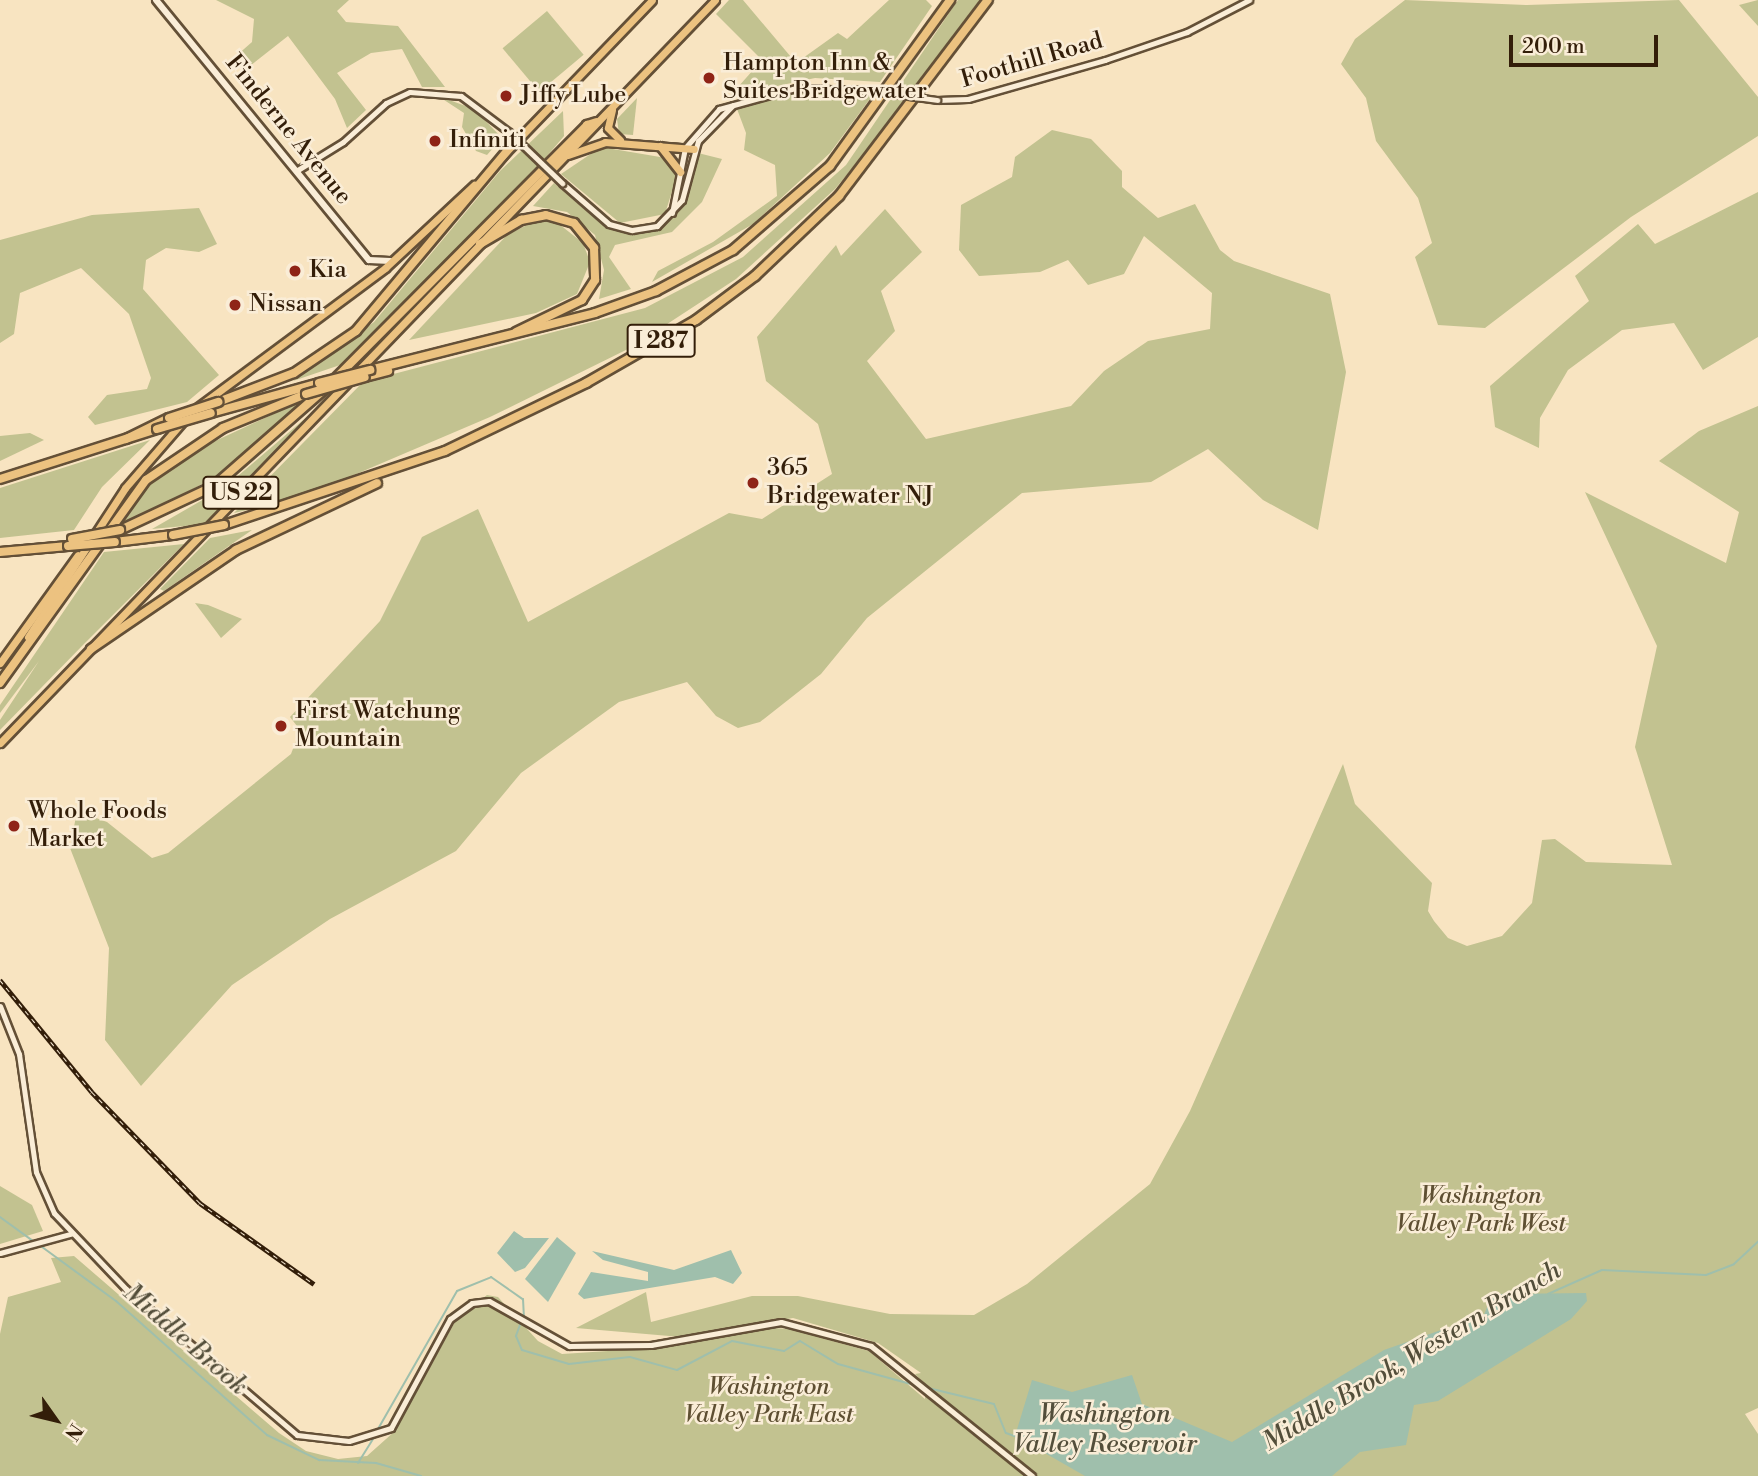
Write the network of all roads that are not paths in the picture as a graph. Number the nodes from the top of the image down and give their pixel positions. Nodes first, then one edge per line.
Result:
1 (156, 0) edge
2 (652, 0) edge
3 (715, 0) edge
4 (950, 0) edge
5 (988, 0) edge
6 (1249, 0) edge
7 (617, 101) junction
8 (733, 105) junction
9 (597, 122) junction
10 (623, 142) junction
11 (660, 146) junction
12 (685, 148) junction
13 (694, 149) junction
14 (506, 152) junction
15 (564, 157) junction
16 (296, 171) junction
17 (680, 172) junction
18 (672, 213) junction
19 (480, 244) junction
20 (398, 257) junction
21 (369, 260) junction
22 (366, 282) junction
23 (513, 334) junction
24 (367, 373) junction
25 (125, 439) junction
26 (407, 467) junction
27 (0, 479) edge
28 (70, 542) junction
29 (0, 552) edge
30 (82, 554) junction
31 (91, 649) junction
32 (0, 663) edge
33 (0, 682) edge
34 (0, 743) edge
35 (0, 1006) edge
36 (69, 1234) junction
37 (0, 1253) edge
38 (1032, 1476) edge

1 - 16 main road, Finderne Avenue
2 - 14 highway
3 - 7 highway, US 22
4 - 23 highway, I 287
5 - 26 highway, I 287
6 - 8 street, Foothill Road, bridge
7 - 9 highway, US 22
7 - 10 highway
8 - 12 street, Foothill Road
8 - 13 street
9 - 15 highway, US 22
9 - 28 highway, bridge
10 - 11 highway
10 - 15 highway
11 - 12 highway
11 - 17 highway
12 - 13 highway
12 - 17 street, Foothill Road
13 - 18 street
14 - 20 highway
14 - 25 highway, bridge
15 - 19 highway, US 22
16 - 18 street, bridge
16 - 21 main road, Finderne Avenue
17 - 18 street, Foothill Road
19 - 23 highway
19 - 31 highway, US 22
20 - 21 main road
20 - 22 highway
21 - 22 main road
22 - 30 highway
23 - 24 highway, I 287
24 - 25 highway, I 287, bridge
24 - 33 highway, bridge
25 - 27 highway, I 287
26 - 28 highway, I 287, bridge
26 - 31 highway
28 - 29 highway, I 287
30 - 32 highway
30 - 33 highway
31 - 34 highway, US 22
35 - 36 street
36 - 37 street
36 - 38 street

